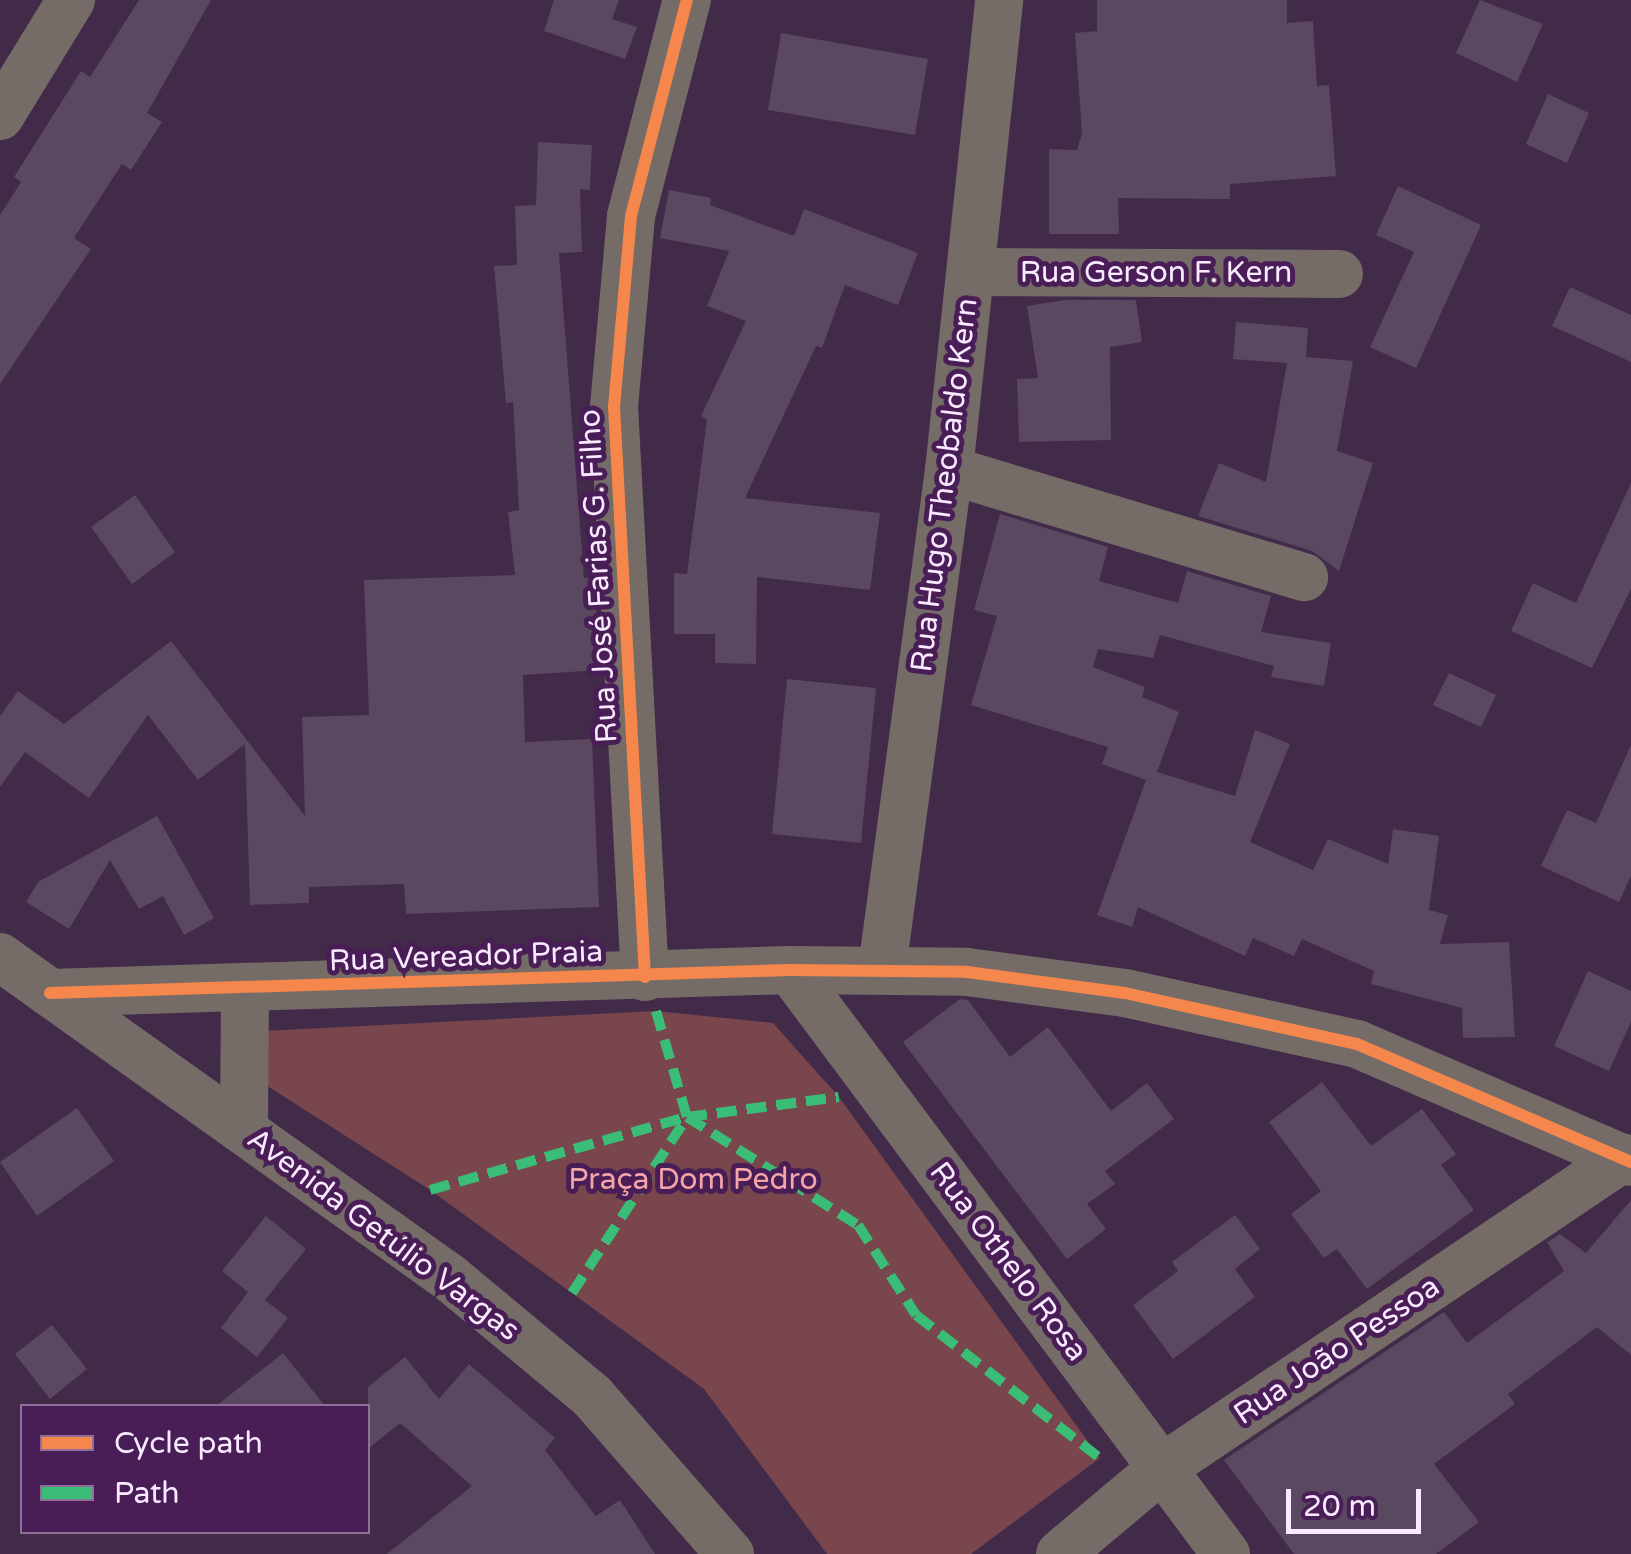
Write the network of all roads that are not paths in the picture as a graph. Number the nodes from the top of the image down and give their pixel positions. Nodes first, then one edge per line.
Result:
1 (71, 0) edge
2 (687, 0) edge
3 (999, 0) edge
4 (2, 109) edge
5 (972, 272) junction
6 (1340, 274) dead end
7 (949, 470) junction
8 (1304, 577) dead end
9 (0, 957) edge
10 (882, 969) junction
11 (790, 970) junction
12 (645, 977) junction
13 (244, 988) junction
14 (50, 993) junction
15 (244, 1131) junction
16 (1628, 1152) edge
17 (1162, 1468) junction
18 (730, 1554) edge
19 (1060, 1554) edge
20 (1226, 1554) edge

1 - 4 street
2 - 12 street, Rua José Farias G. Filho
3 - 5 street, Rua Hugo Theobaldo Kern
5 - 6 street, Rua Gerson F. Kern
5 - 7 street, Rua Hugo Theobaldo Kern
7 - 8 street
7 - 10 street, Rua Hugo Theobaldo Kern
9 - 14 street, Avenida Getúlio Vargas
10 - 11 street, Rua Vereador Praia
10 - 16 street, Rua Vereador Praia
11 - 12 street, Rua Vereador Praia
11 - 17 street, Rua Othelo Rosa
12 - 13 street, Rua Vereador Praia
13 - 14 street, Rua Vereador Praia
13 - 15 street
14 - 15 street, Avenida Getúlio Vargas
15 - 18 street, Avenida Getúlio Vargas
16 - 17 street, Rua João Pessoa
17 - 19 street, Rua João Pessoa
17 - 20 street, Rua Othelo Rosa

